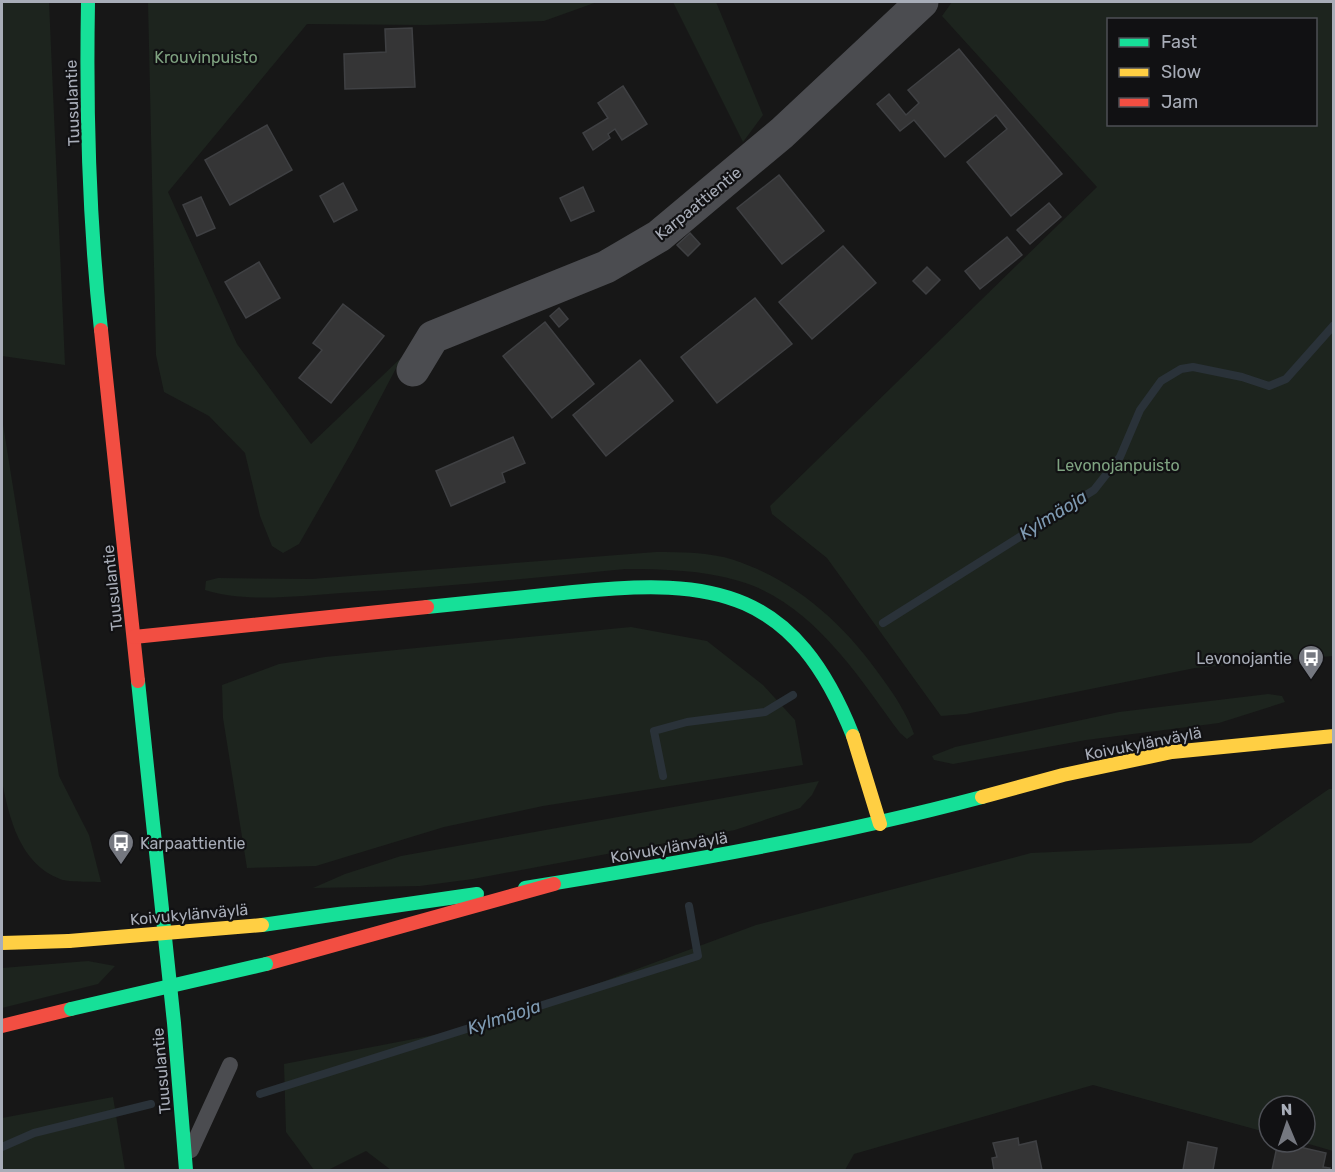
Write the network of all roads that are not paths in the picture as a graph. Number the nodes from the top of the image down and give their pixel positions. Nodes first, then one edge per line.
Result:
1 (88, 2) edge
2 (922, 2) edge
3 (413, 370) dead end
4 (134, 637) junction
5 (1334, 736) edge
6 (880, 824) junction
7 (554, 884) junction
8 (2, 944) edge
9 (2, 1026) edge
10 (230, 1065) dead end
11 (185, 1166) edge

1 - 4 main road, Tuusulantie
2 - 3 street, Karpaattientie
4 - 6 main road
4 - 11 main road, Tuusulantie
5 - 6 main road, Koivukylänväylä
6 - 7 main road, Koivukylänväylä
7 - 8 main road, Koivukylänväylä, bridge
7 - 9 main road, bridge
10 - 11 lane

